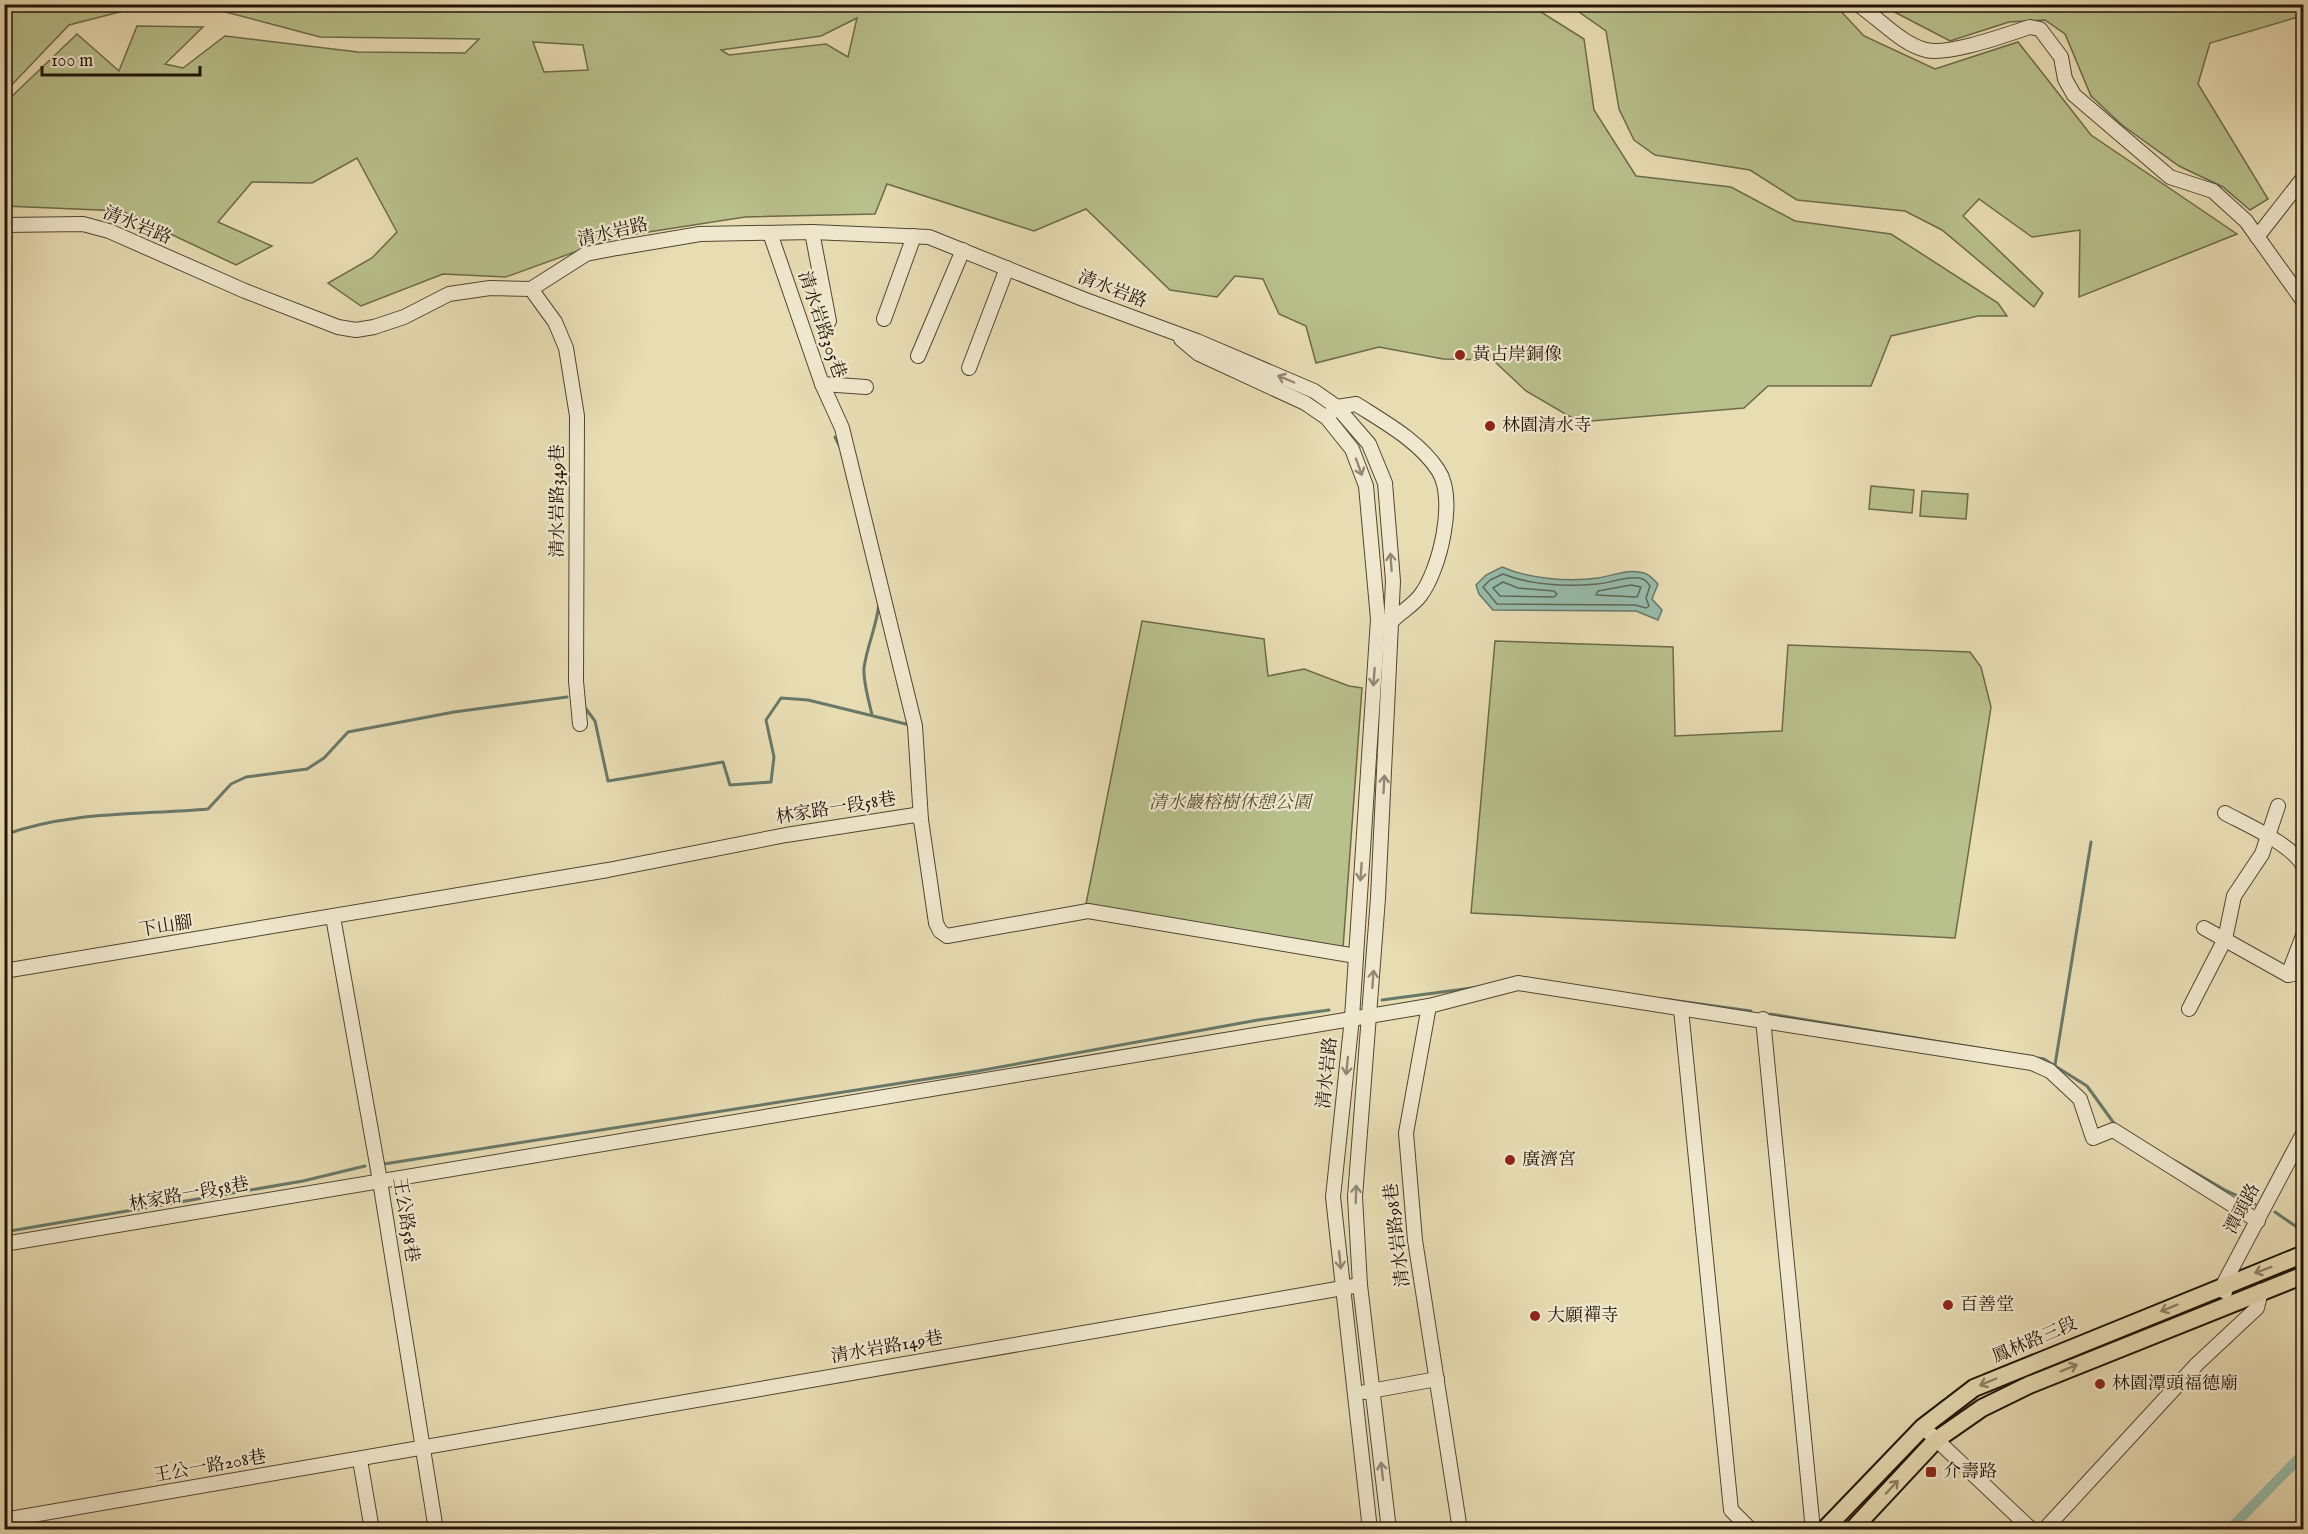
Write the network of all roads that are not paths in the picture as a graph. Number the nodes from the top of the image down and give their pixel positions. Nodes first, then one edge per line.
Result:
1 (1857, 4) edge
2 (2304, 177) edge
3 (4, 225) edge
4 (812, 232) junction
5 (771, 233) junction
6 (914, 236) junction
7 (2257, 237) junction
8 (963, 250) junction
9 (1007, 268) junction
10 (531, 289) junction
11 (2304, 302) edge
12 (884, 319) dead end
13 (829, 321) dead end
14 (1176, 334) junction
15 (918, 356) dead end
16 (969, 368) dead end
17 (822, 384) junction
18 (866, 387) dead end
19 (1337, 407) junction
20 (1327, 418) junction
21 (1378, 619) junction
22 (1393, 620) junction
23 (580, 724) dead end
24 (2278, 806) dead end
25 (2225, 813) dead end
26 (921, 819) junction
27 (2268, 836) junction
28 (2304, 868) edge
29 (333, 917) junction
30 (2204, 928) dead end
31 (2304, 933) edge
32 (2225, 939) junction
33 (1356, 956) junction
34 (4, 972) edge
35 (2304, 972) edge
36 (2288, 975) junction
37 (1429, 1006) junction
38 (1681, 1009) junction
39 (2188, 1009) dead end
40 (1370, 1015) junction
41 (1352, 1018) junction
42 (1763, 1019) junction
43 (2304, 1132) edge
44 (380, 1181) junction
45 (2258, 1221) junction
46 (4, 1244) edge
47 (2304, 1254) edge
48 (2304, 1275) edge
49 (1360, 1285) junction
50 (2223, 1286) junction
51 (1342, 1288) junction
52 (2261, 1292) junction
53 (2229, 1303) junction
54 (1437, 1379) junction
55 (1372, 1390) junction
56 (1355, 1393) junction
57 (1923, 1427) junction
58 (1936, 1440) junction
59 (422, 1450) junction
60 (360, 1460) junction
61 (4, 1520) edge
62 (372, 1530) edge
63 (435, 1530) edge
64 (1370, 1530) edge
65 (1389, 1530) edge
66 (1460, 1530) edge
67 (1751, 1530) edge
68 (1813, 1530) edge
69 (1824, 1530) edge
70 (1852, 1530) edge
71 (2032, 1530) edge
72 (2044, 1530) edge

1 - 7 street
2 - 7 street
3 - 10 street, 清水岩路
4 - 5 street, 清水岩路
4 - 6 street, 清水岩路
4 - 13 street
5 - 10 street, 清水岩路
5 - 17 street, 清水岩路305巷
6 - 8 street, 清水岩路
6 - 12 street
7 - 11 street
8 - 9 street, 清水岩路
8 - 15 street
9 - 14 street, 清水岩路
9 - 16 street
10 - 23 street, 清水岩路349巷
19 -> 14 street, 清水岩路
14 - 20 street, 清水岩路
17 - 18 street
17 - 26 street, 清水岩路305巷
19 - 20 street
22 -> 19 street, 清水岩路
19 - 22 street, 清水岩路
20 -> 21 street, 清水岩路
21 - 22 street
21 -> 33 street, 清水岩路
40 -> 22 street, 清水岩路
24 - 27 street
25 - 27 street
26 - 29 street, 林家路一段58巷
26 - 33 street, 林家路一段58巷
27 - 28 street
27 - 32 street
29 - 34 street, 下山腳
29 - 44 street, 王公路58巷
30 - 32 street
31 - 36 street
32 - 36 street
32 - 39 street
33 - 41 street, 清水岩路
35 - 36 street
37 - 38 street, 林家路一段58巷
37 - 40 street, 林家路一段58巷
37 - 54 street, 清水岩路98巷
38 - 42 street, 林家路一段58巷
38 - 67 street
40 - 41 street, 林家路一段58巷
49 -> 40 street, 清水岩路
41 - 44 street, 林家路一段58巷
41 -> 51 street, 清水岩路
42 - 45 street, 林家路一段58巷
42 - 68 street
43 - 45 street, 潭頭路
44 - 46 street, 林家路一段58巷
44 - 59 street, 王公路58巷
45 - 50 street, 潭頭路
47 -> 50 main road, 鳳林路三段
48 - 52 main road
49 - 51 street, 清水岩路149巷
49 - 55 street, 清水岩路
50 - 53 street
50 -> 57 main road, 鳳林路三段
51 - 56 street, 清水岩路
51 - 59 street, 清水岩路149巷
52 - 53 main road
52 - 72 street
58 -> 53 main road
54 - 55 street
54 - 66 street, 清水岩路98巷
55 - 56 street
65 -> 55 street, 清水岩路
56 - 64 street, 清水岩路
57 - 58 street
57 - 69 main road, 鳳林路三段
70 -> 58 main road
58 - 71 street
59 - 60 street, 王公一路208巷
59 - 63 street, 王公路58巷
60 - 61 street, 王公一路208巷
60 - 62 street

